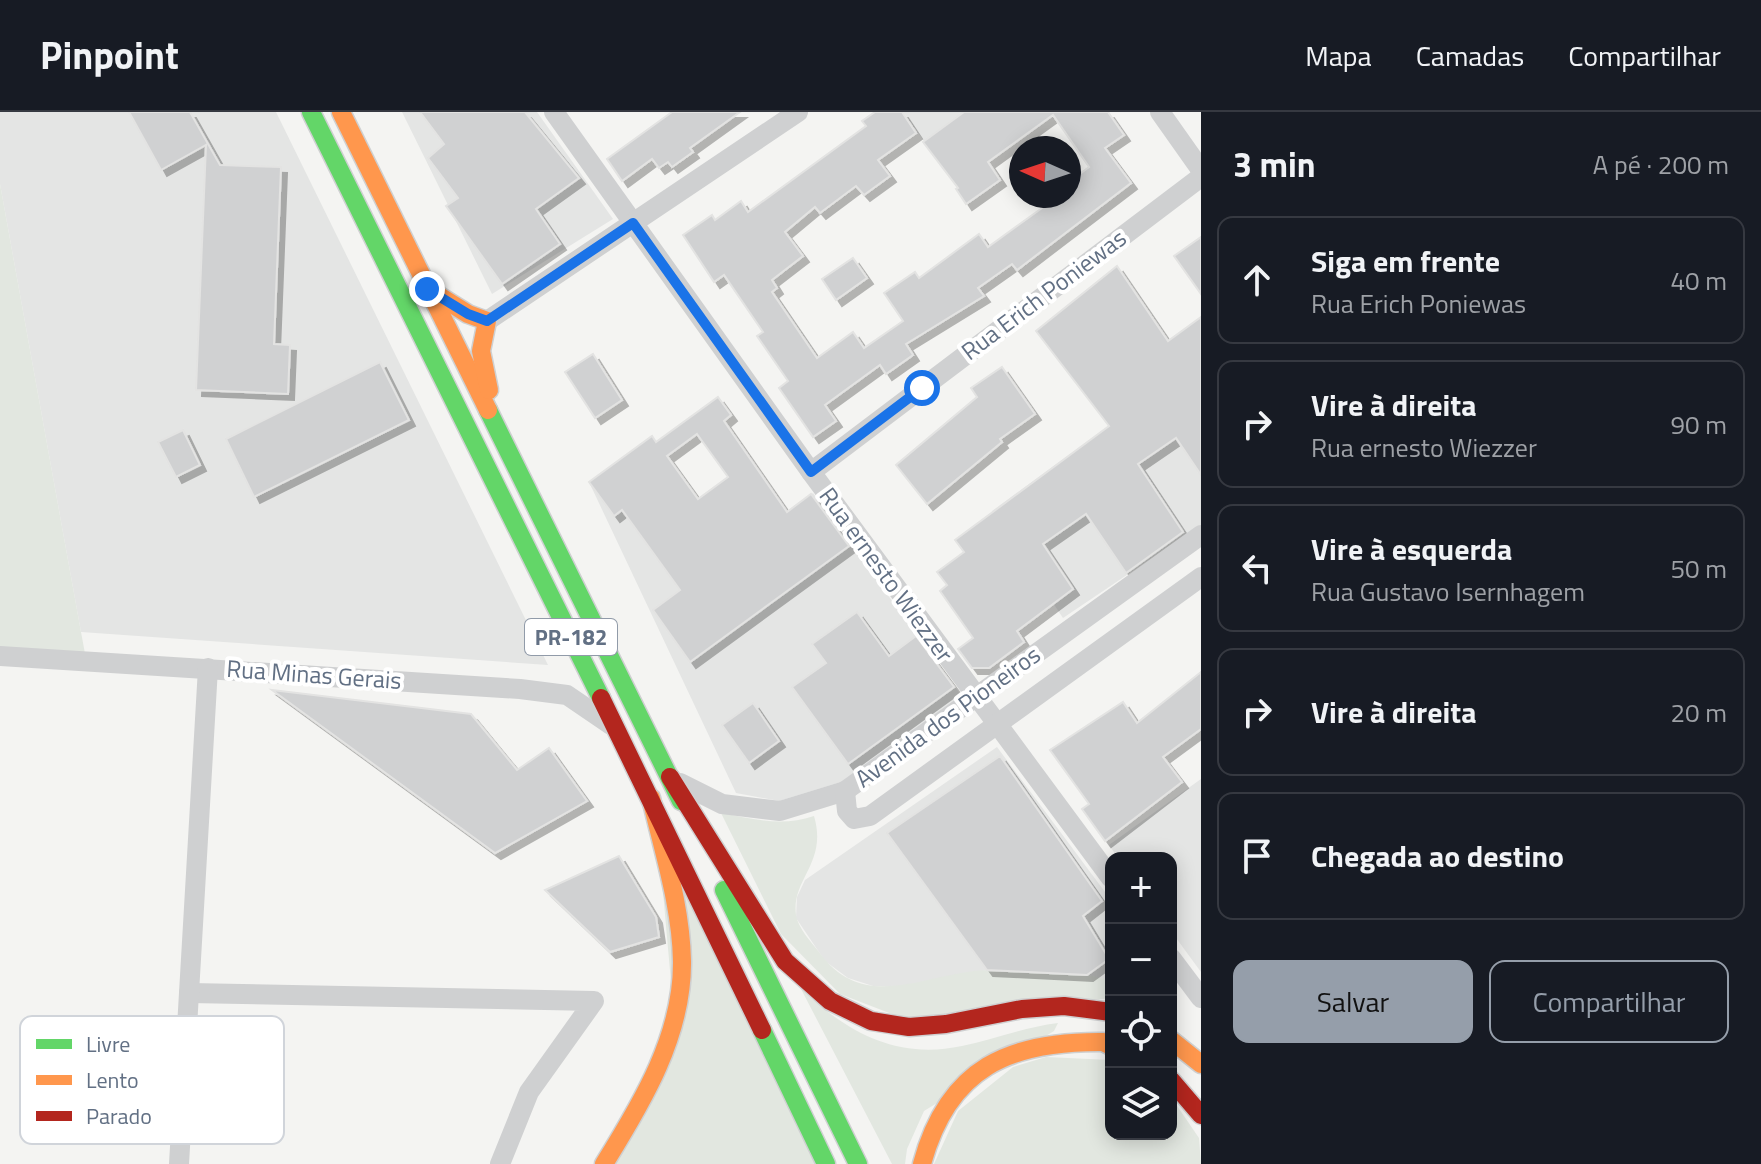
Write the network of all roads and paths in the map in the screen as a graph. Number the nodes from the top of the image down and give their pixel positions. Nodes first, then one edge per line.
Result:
1 (311, 112) edge
2 (341, 112) edge
3 (554, 112) edge
4 (798, 112) edge
5 (1160, 112) edge
6 (1201, 170) edge
7 (1201, 177) edge
8 (633, 223) junction
9 (427, 289) junction
10 (487, 321) junction
11 (496, 428) junction
12 (811, 472) junction
13 (1201, 535) edge
14 (1201, 577) edge
15 (1128, 588) junction
16 (1147, 616) junction
17 (0, 656) edge
18 (208, 668) junction
19 (976, 698) junction
20 (996, 724) junction
21 (617, 730) junction
22 (670, 777) junction
23 (845, 791) junction
24 (651, 798) junction
25 (1105, 870) edge
26 (1177, 966) edge
27 (189, 993) junction
28 (1201, 998) edge
29 (1105, 1012) edge
30 (188, 1016) edge
31 (1105, 1043) edge
32 (1177, 1045) edge
33 (1201, 1064) edge
34 (1177, 1087) edge
35 (1201, 1115) edge
36 (180, 1144) edge
37 (179, 1164) edge
38 (500, 1164) edge
39 (604, 1164) edge
40 (826, 1164) edge
41 (858, 1164) edge
42 (922, 1164) edge

1 - 21 main road, PR-182
2 - 9 main road, PR-182
3 - 8 street, Rua ernesto Wiezzer
4 - 8 street
5 - 6 street
7 - 12 street, Rua Erich Poniewas
8 - 10 street
8 - 12 street, Rua ernesto Wiezzer
9 - 10 main road
9 - 11 main road, PR-182
10 - 11 main road
11 - 22 main road, PR-182
12 - 19 street, Rua ernesto Wiezzer
13 - 15 street, Avenida dos Pioneiros
14 - 16 street
15 - 16 street
15 - 19 street, Avenida dos Pioneiros
16 - 20 street
17 - 18 street, Rua Minas Gerais
18 - 21 street, Rua Minas Gerais
18 - 27 street
19 - 20 street, Rua ernesto Wiezzer
19 - 23 street, Avenida dos Pioneiros
20 - 23 street
20 - 25 street, Rua ernesto Wiezzer
21 - 24 main road, PR-182
22 - 23 street, Avenida dos Pioneiros
22 - 29 main road, PR-182
22 - 41 main road
24 - 39 main road
24 - 40 main road, PR-182
26 - 28 street
27 - 30 street
27 - 38 street
31 - 42 main road
32 - 33 main road
34 - 35 main road
36 - 37 street

